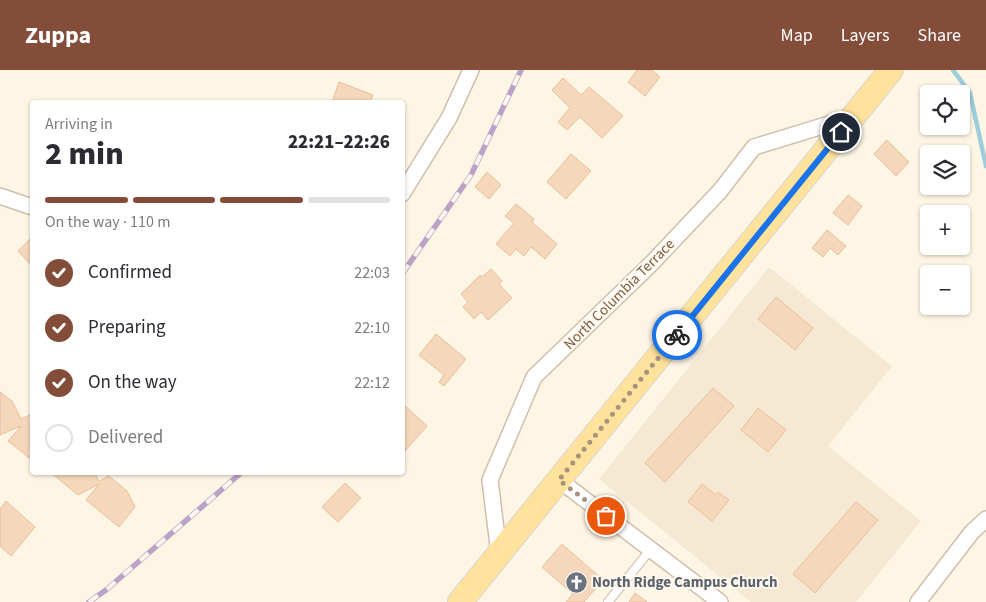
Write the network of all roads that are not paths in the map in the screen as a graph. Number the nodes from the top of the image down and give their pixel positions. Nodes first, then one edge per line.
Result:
1 (471, 70) edge
2 (891, 70) edge
3 (854, 116) junction
4 (405, 189) edge
5 (0, 196) edge
6 (30, 206) edge
7 (559, 480) junction
8 (986, 519) edge
9 (651, 549) junction
10 (499, 554) junction
11 (460, 602) edge
12 (608, 602) edge
13 (720, 602) edge
14 (918, 602) edge

1 - 4 street
2 - 3 main road
3 - 7 main road
3 - 10 street, North Columbia Terrace
5 - 6 street
7 - 9 street
7 - 10 main road
8 - 14 street
9 - 12 lane
9 - 13 street
10 - 11 main road

